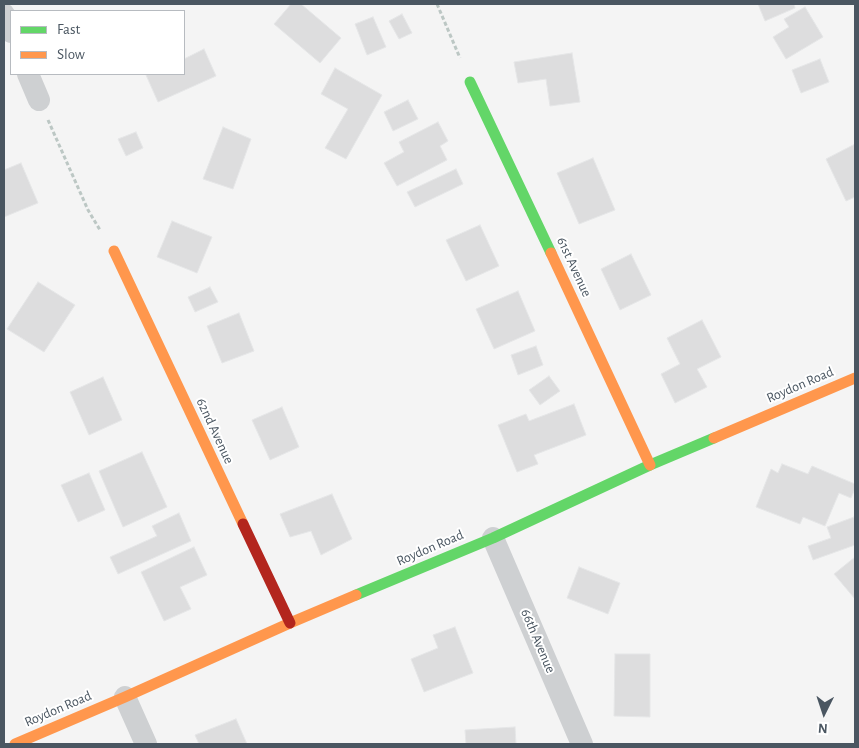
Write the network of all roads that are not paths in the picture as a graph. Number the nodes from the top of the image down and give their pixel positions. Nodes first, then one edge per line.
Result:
1 (4, 14) edge
2 (10, 29) edge
3 (28, 75) edge
4 (470, 82) road end
5 (39, 100) road end
6 (114, 251) road end
7 (855, 378) edge
8 (650, 465) junction
9 (494, 538) junction
10 (290, 623) junction
11 (125, 697) junction
12 (15, 744) edge
13 (146, 744) edge
14 (582, 744) edge

1 - 2 street
3 - 5 street
4 - 8 street, 61st Avenue
6 - 10 street, 62nd Avenue
7 - 8 street, Roydon Road
8 - 9 street, Roydon Road
9 - 10 street, Roydon Road
9 - 14 street, 66th Avenue
10 - 11 street, Roydon Road
11 - 12 street, Roydon Road
11 - 13 street

